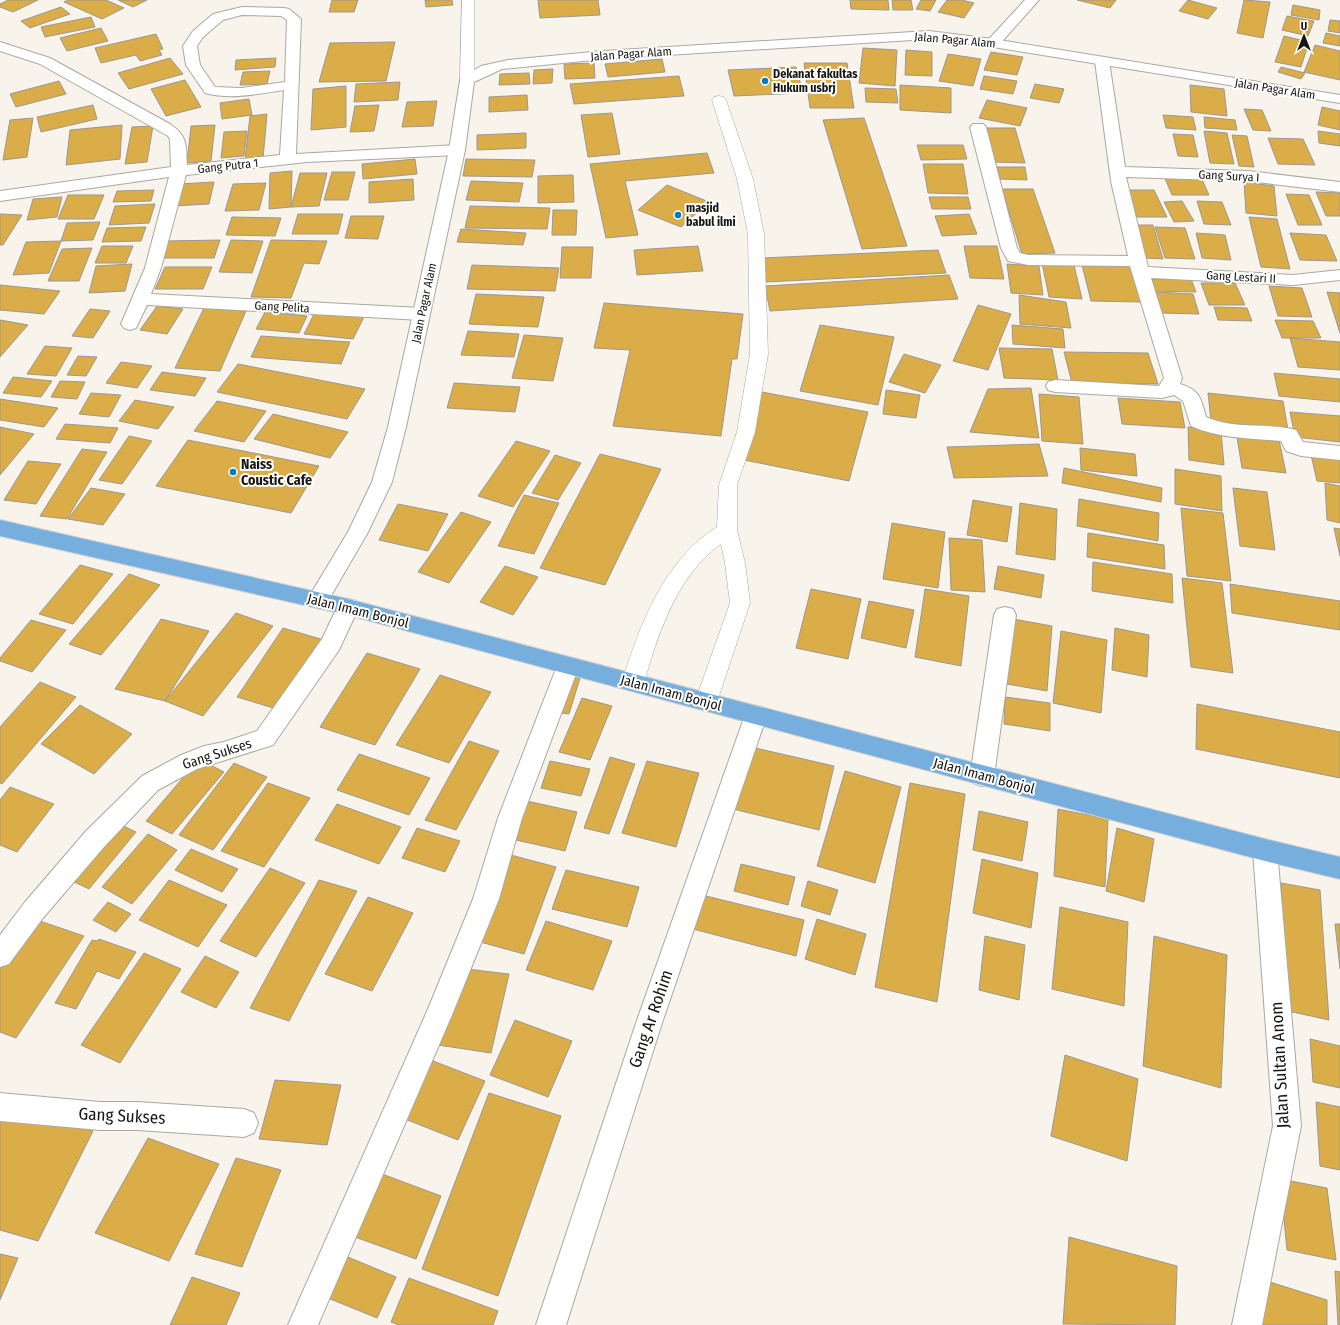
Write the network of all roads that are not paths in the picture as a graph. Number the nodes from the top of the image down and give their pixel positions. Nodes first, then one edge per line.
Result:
1 (468, 0) edge
2 (1032, 0) edge
3 (993, 42) junction
4 (0, 46) edge
5 (1102, 61) junction
6 (466, 80) junction
7 (292, 85) junction
8 (1340, 99) edge
9 (719, 100) dead end
10 (978, 127) dead end
11 (457, 150) junction
12 (288, 159) junction
13 (178, 171) junction
14 (1118, 172) junction
15 (1340, 187) edge
16 (0, 196) edge
17 (1140, 266) junction
18 (1340, 275) edge
19 (142, 299) junction
20 (421, 314) junction
21 (130, 324) dead end
22 (1054, 386) dead end
23 (1169, 388) junction
24 (1340, 453) edge
25 (0, 528) edge
26 (727, 530) junction
27 (318, 600) junction
28 (348, 607) junction
29 (1005, 615) dead end
30 (568, 666) junction
31 (633, 682) junction
32 (706, 702) junction
33 (756, 715) junction
34 (982, 776) junction
35 (1265, 850) junction
36 (1340, 868) edge
37 (0, 955) edge
38 (0, 1107) edge
39 (244, 1122) dead end
40 (303, 1325) edge
41 (551, 1325) edge
42 (1247, 1325) edge

1 - 6 lane
2 - 3 street
3 - 5 street, Jalan Pagar Alam
3 - 6 street, Jalan Pagar Alam
4 - 13 street
5 - 8 street, Jalan Pagar Alam
5 - 14 street
6 - 11 street, Jalan Pagar Alam
7 - 7 street
7 - 12 street
9 - 26 lane
10 - 17 street, Gang Lestari II
11 - 12 street, Gang Putra 1
11 - 20 street, Jalan Pagar Alam
12 - 13 street, Gang Putra 1
13 - 16 street, Gang Putra 1
13 - 19 street
14 - 15 street, Gang Surya I
14 - 17 street
17 - 18 street, Gang Lestari II
17 - 23 street
19 - 20 street, Gang Pelita
19 - 21 street
20 - 27 street, Jalan Pagar Alam
22 - 23 street
23 - 24 street
25 - 27 highway, Jalan Imam Bonjol
26 - 31 lane
26 - 32 lane
27 - 28 highway, Jalan Imam Bonjol
28 - 30 highway, Jalan Imam Bonjol
28 - 37 street, Gang Sukses
29 - 34 street
30 - 31 highway, Jalan Imam Bonjol
30 - 40 street
31 - 32 highway, Jalan Imam Bonjol
32 - 33 highway, Jalan Imam Bonjol
33 - 34 highway, Jalan Imam Bonjol
33 - 41 street, Gang Ar Rohim
34 - 35 highway, Jalan Imam Bonjol
35 - 36 highway, Jalan Imam Bonjol
35 - 42 street, Jalan Sultan Anom
38 - 39 street, Gang Sukses

